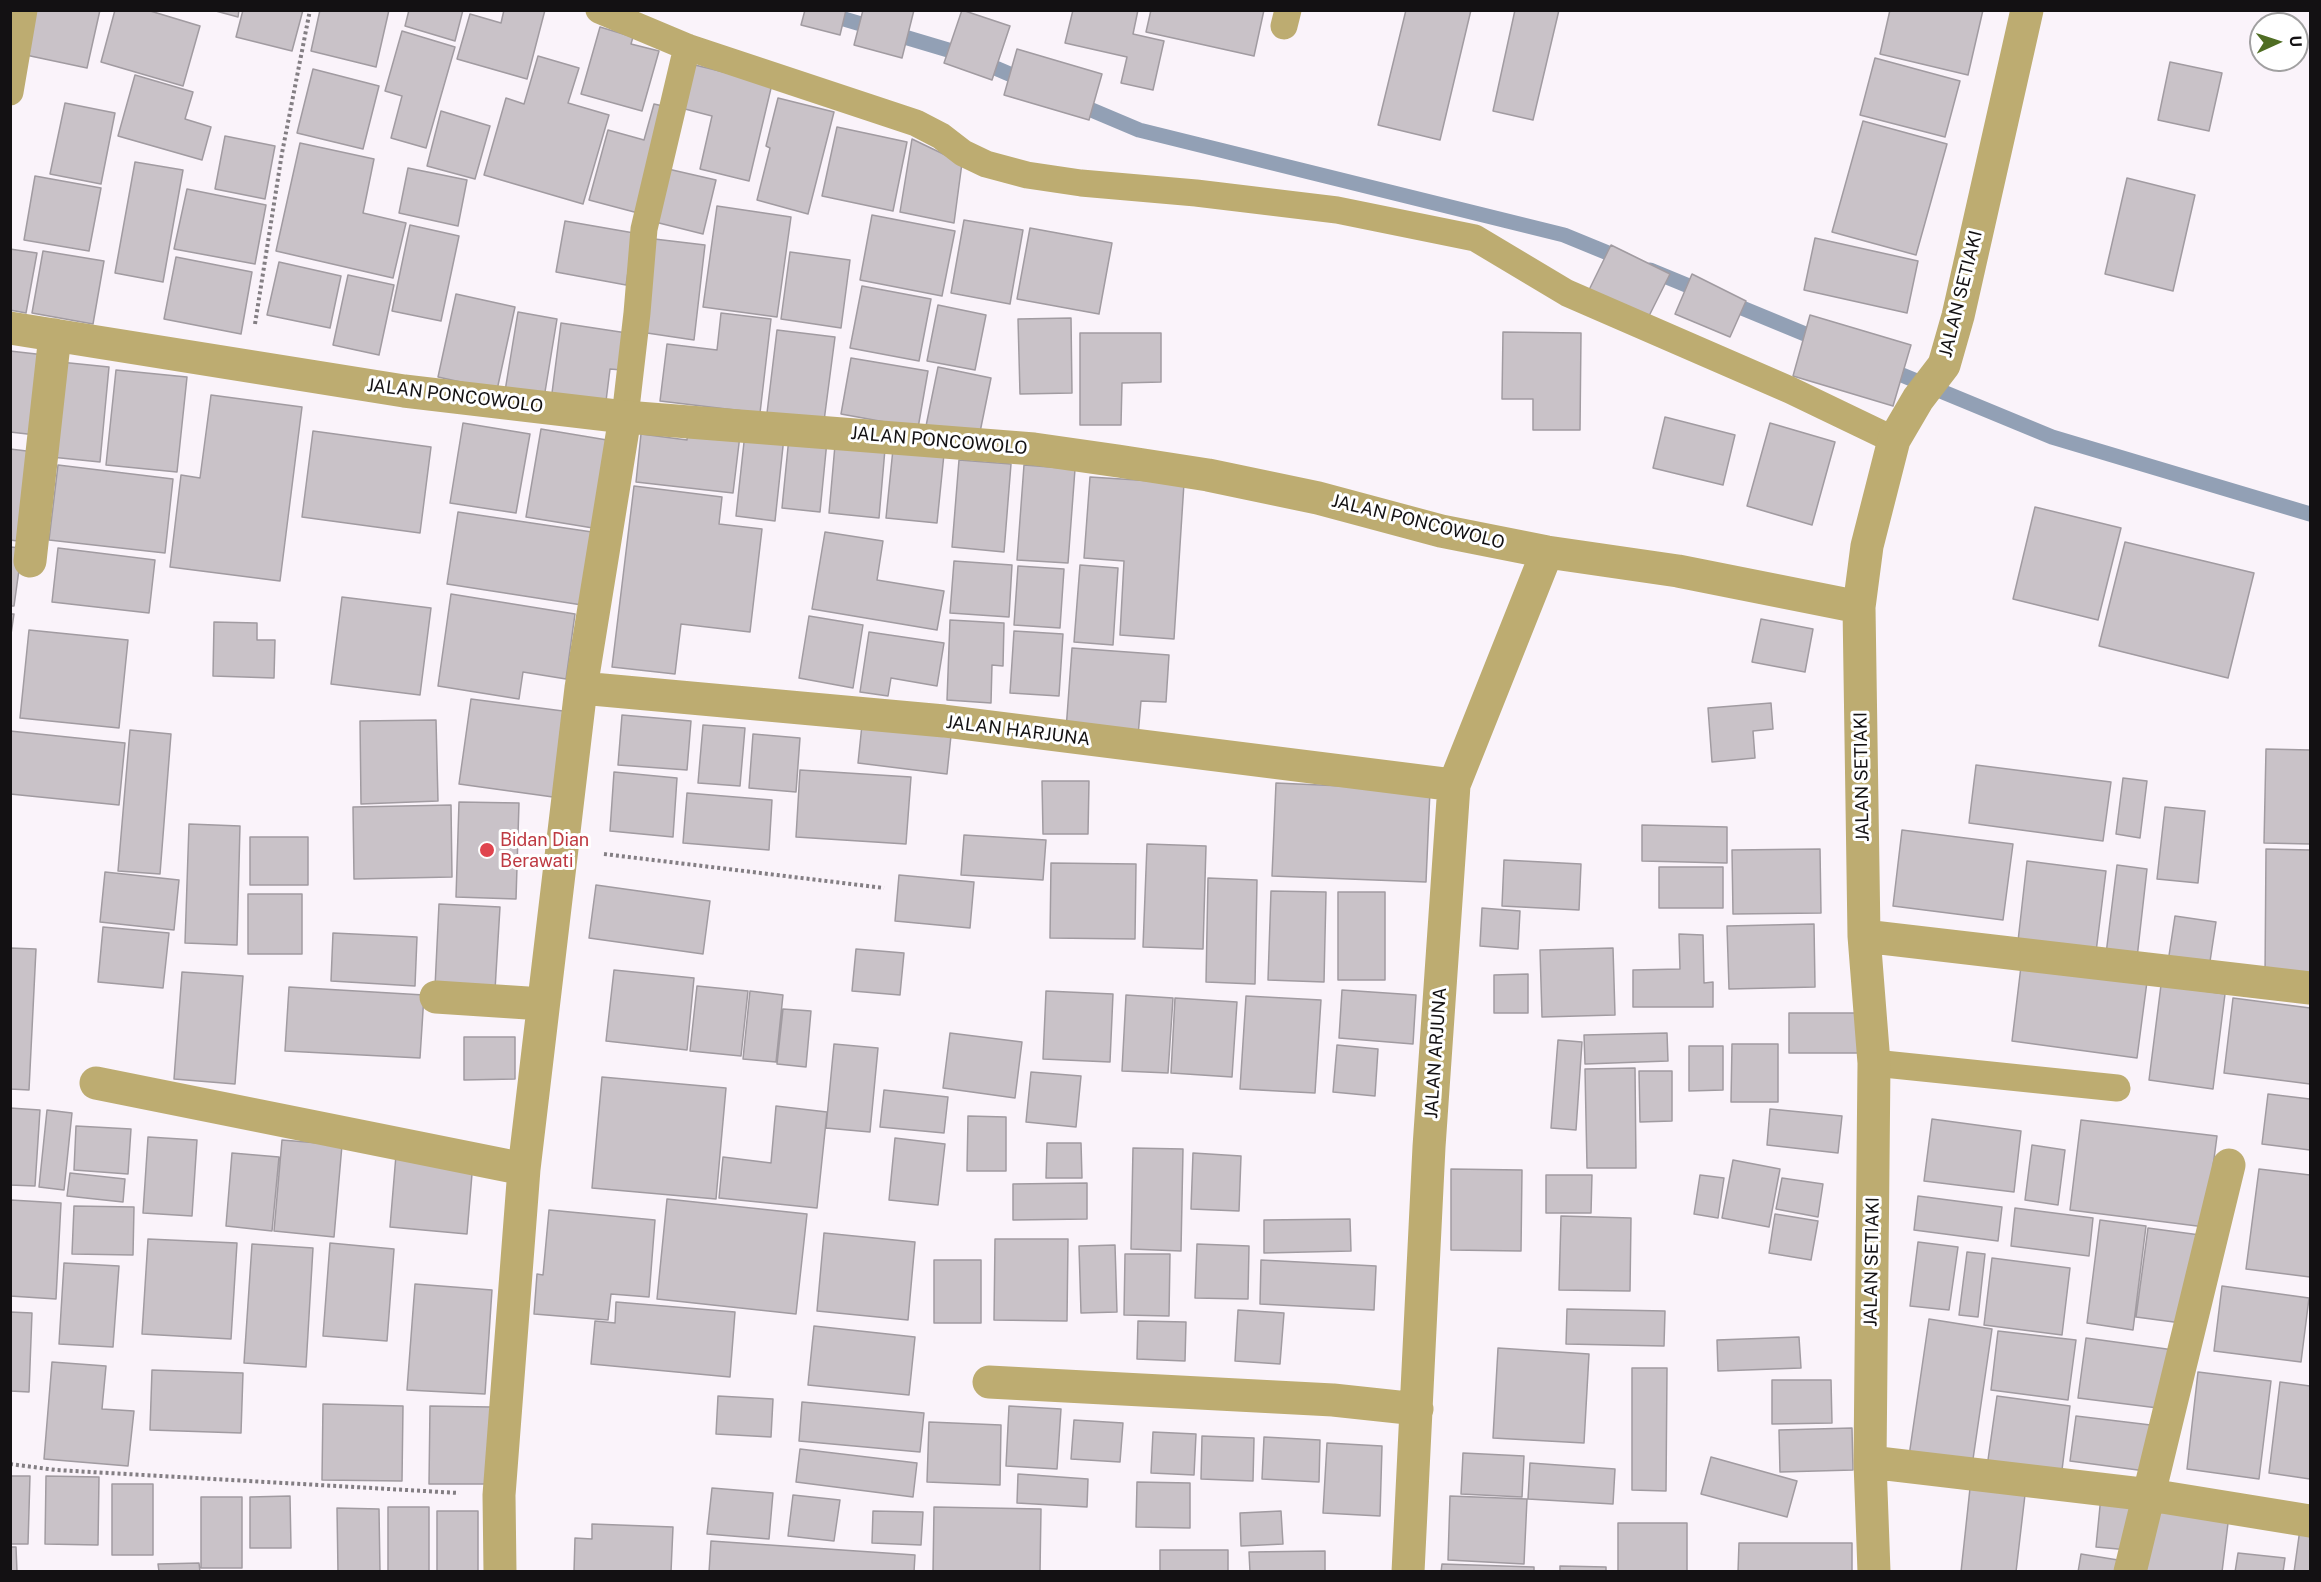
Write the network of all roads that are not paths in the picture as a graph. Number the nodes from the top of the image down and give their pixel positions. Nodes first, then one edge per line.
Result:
1 (24, 10) edge
2 (599, 10) edge
3 (2027, 10) edge
4 (687, 46) junction
5 (10, 92) edge
6 (10, 328) edge
7 (55, 335) junction
8 (625, 417) junction
9 (1894, 440) junction
10 (1547, 552) junction
11 (30, 561) dead end
12 (1859, 607) junction
13 (581, 687) junction
14 (1454, 785) junction
15 (1864, 936) junction
16 (2310, 988) edge
17 (436, 997) dead end
18 (543, 1004) junction
19 (1874, 1062) junction
20 (96, 1083) dead end
21 (2117, 1088) dead end
22 (2229, 1165) dead end
23 (524, 1169) junction
24 (989, 1382) dead end
25 (1417, 1408) junction
26 (1870, 1462) junction
27 (2150, 1495) junction
28 (2310, 1521) edge
29 (500, 1572) edge
30 (1408, 1572) edge
31 (1874, 1572) edge
32 (2130, 1572) edge

1 - 5 lane
2 - 4 lane
3 - 9 street, JALAN SETIAKI
4 - 8 lane
4 - 9 lane
6 - 7 street, JALAN PONCOWOLO
7 - 8 street, JALAN PONCOWOLO
7 - 11 street
8 - 10 street, JALAN PONCOWOLO
8 - 13 street
9 - 12 street, JALAN SETIAKI
10 - 12 street, JALAN PONCOWOLO
10 - 14 street, JALAN ARJUNA
12 - 15 street, JALAN SETIAKI
13 - 14 street, JALAN HARJUNA
13 - 18 street
14 - 25 street, JALAN ARJUNA
15 - 16 street
15 - 19 street, JALAN SETIAKI
17 - 18 street
18 - 23 street
19 - 21 lane
19 - 26 street, JALAN SETIAKI
20 - 23 street
22 - 27 street
23 - 29 street
24 - 25 street
25 - 30 street, JALAN ARJUNA
26 - 27 street
26 - 31 street, JALAN SETIAKI
27 - 28 street
27 - 32 street

